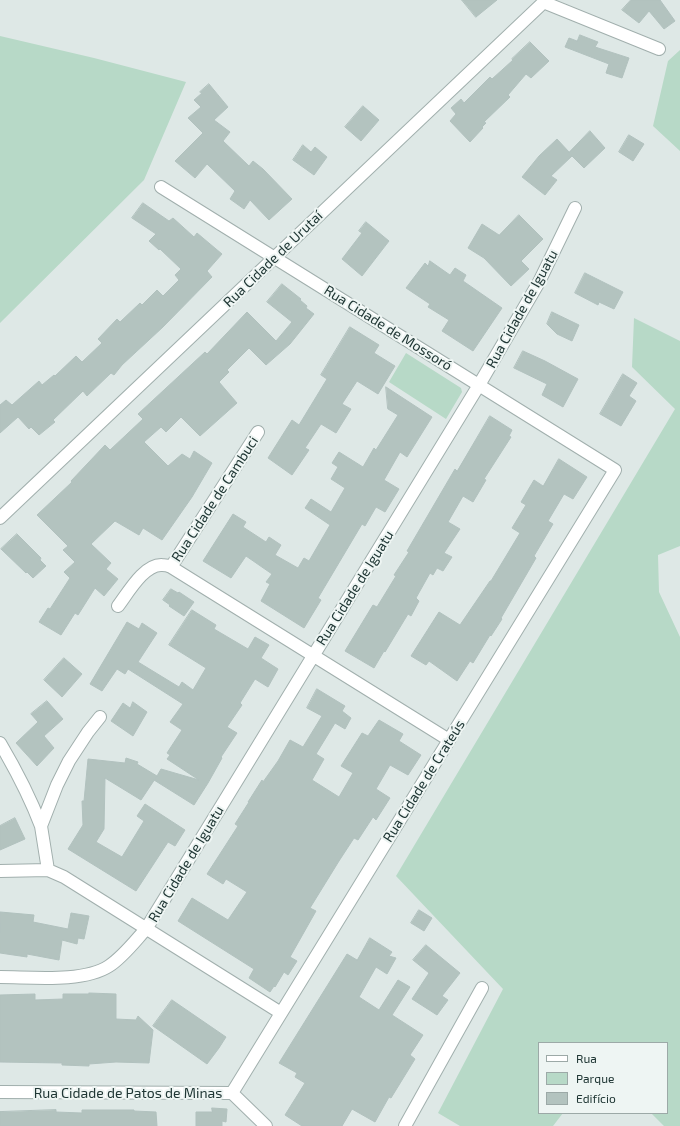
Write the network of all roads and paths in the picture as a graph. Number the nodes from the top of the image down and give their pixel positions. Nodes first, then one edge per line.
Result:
1 (545, 1) edge
2 (659, 49) dead end
3 (161, 186) dead end
4 (575, 208) dead end
5 (275, 258) junction
6 (479, 385) junction
7 (258, 432) dead end
8 (615, 470) joint
9 (0, 518) edge
10 (171, 567) junction
11 (118, 606) dead end
12 (314, 656) junction
13 (100, 717) dead end
14 (449, 740) junction
15 (0, 743) edge
16 (41, 826) junction
17 (48, 870) junction
18 (0, 871) edge
19 (146, 929) junction
20 (0, 977) edge
21 (482, 988) dead end
22 (281, 1013) junction
23 (0, 1092) edge
24 (232, 1093) junction
25 (266, 1126) edge
26 (405, 1126) edge

1 - 2 street
1 - 5 street, Rua Cidade de Urutaí
3 - 5 street, Rua Cidade de Mossoró
4 - 6 street, Rua Cidade de Iguatu
5 - 6 street, Rua Cidade de Mossoró
5 - 9 street, Rua Cidade de Urutaí
6 - 8 street, Rua Cidade de Mossoró
6 - 12 street, Rua Cidade de Iguatu
7 - 10 street, Rua Cidade de Cambuci
8 - 14 street, Rua Cidade de Crateús
10 - 11 street, Rua Cidade de Cambuci
10 - 12 street, Rua Cidade de Cambuci
12 - 14 street, Rua Cidade de Cambuci
12 - 19 street, Rua Cidade de Iguatu
13 - 16 street
14 - 22 street, Rua Cidade de Crateús
15 - 16 street
16 - 17 street
17 - 18 street
17 - 19 street
19 - 20 street, Rua Cidade de Iguatu
19 - 22 street
21 - 26 street
22 - 24 street, Rua Cidade de Crateús
23 - 24 street, Rua Cidade de Patos de Minas
24 - 25 street, Rua Cidade de Patos de Minas

